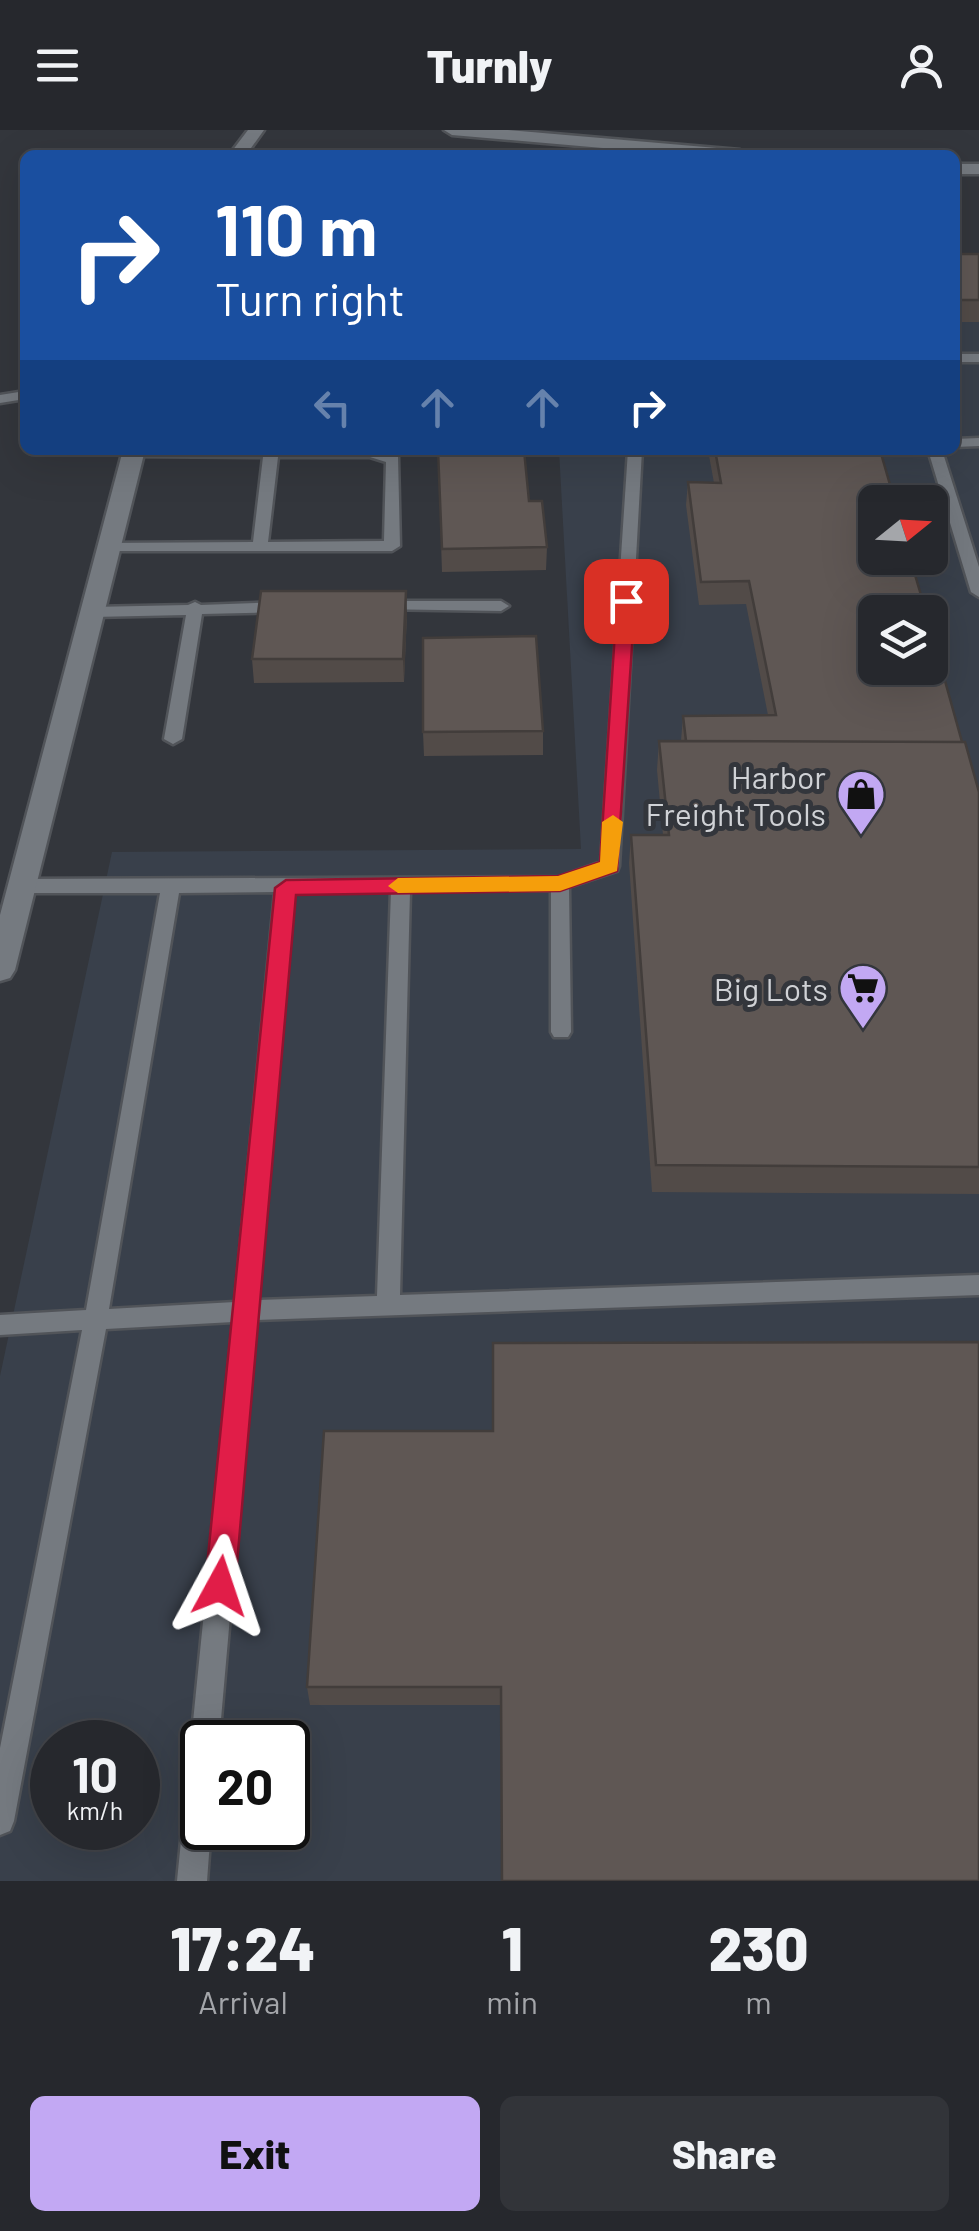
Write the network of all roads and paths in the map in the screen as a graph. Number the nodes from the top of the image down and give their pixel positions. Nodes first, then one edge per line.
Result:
1 (256, 130) edge
2 (452, 130) edge
3 (241, 150) edge
4 (682, 150) edge
5 (133, 455) edge
6 (271, 455) edge
7 (377, 455) edge
8 (636, 455) edge
9 (937, 455) edge
10 (260, 546) junction
11 (108, 548) junction
12 (978, 588) edge
13 (368, 606) edge
14 (502, 606) dead end
15 (195, 607) junction
16 (310, 607) edge
17 (92, 612) junction
18 (172, 740) dead end
19 (560, 883) junction
20 (20, 886) junction
21 (401, 886) junction
22 (171, 887) junction
23 (286, 888) junction
24 (0, 970) edge
25 (560, 1032) dead end
26 (979, 1285) edge
27 (388, 1306) junction
28 (246, 1311) junction
29 (96, 1318) junction
30 (0, 1325) edge
31 (207, 1720) edge
32 (0, 1821) edge
33 (195, 1850) edge
34 (192, 1881) edge

1 - 3 street
2 - 4 street
5 - 11 street
6 - 10 lane
7 - 10 lane
8 - 19 lane
9 - 12 lane
10 - 11 lane
11 - 17 street
13 - 14 lane
15 - 16 lane
15 - 17 lane
15 - 18 lane
17 - 20 street
19 - 21 lane
19 - 25 lane
20 - 22 lane
20 - 24 street
21 - 23 lane
21 - 27 lane
22 - 23 lane
22 - 29 lane
23 - 28 lane
26 - 27 lane
27 - 28 lane
28 - 29 lane
28 - 31 lane
29 - 30 lane
29 - 32 lane
33 - 34 lane

